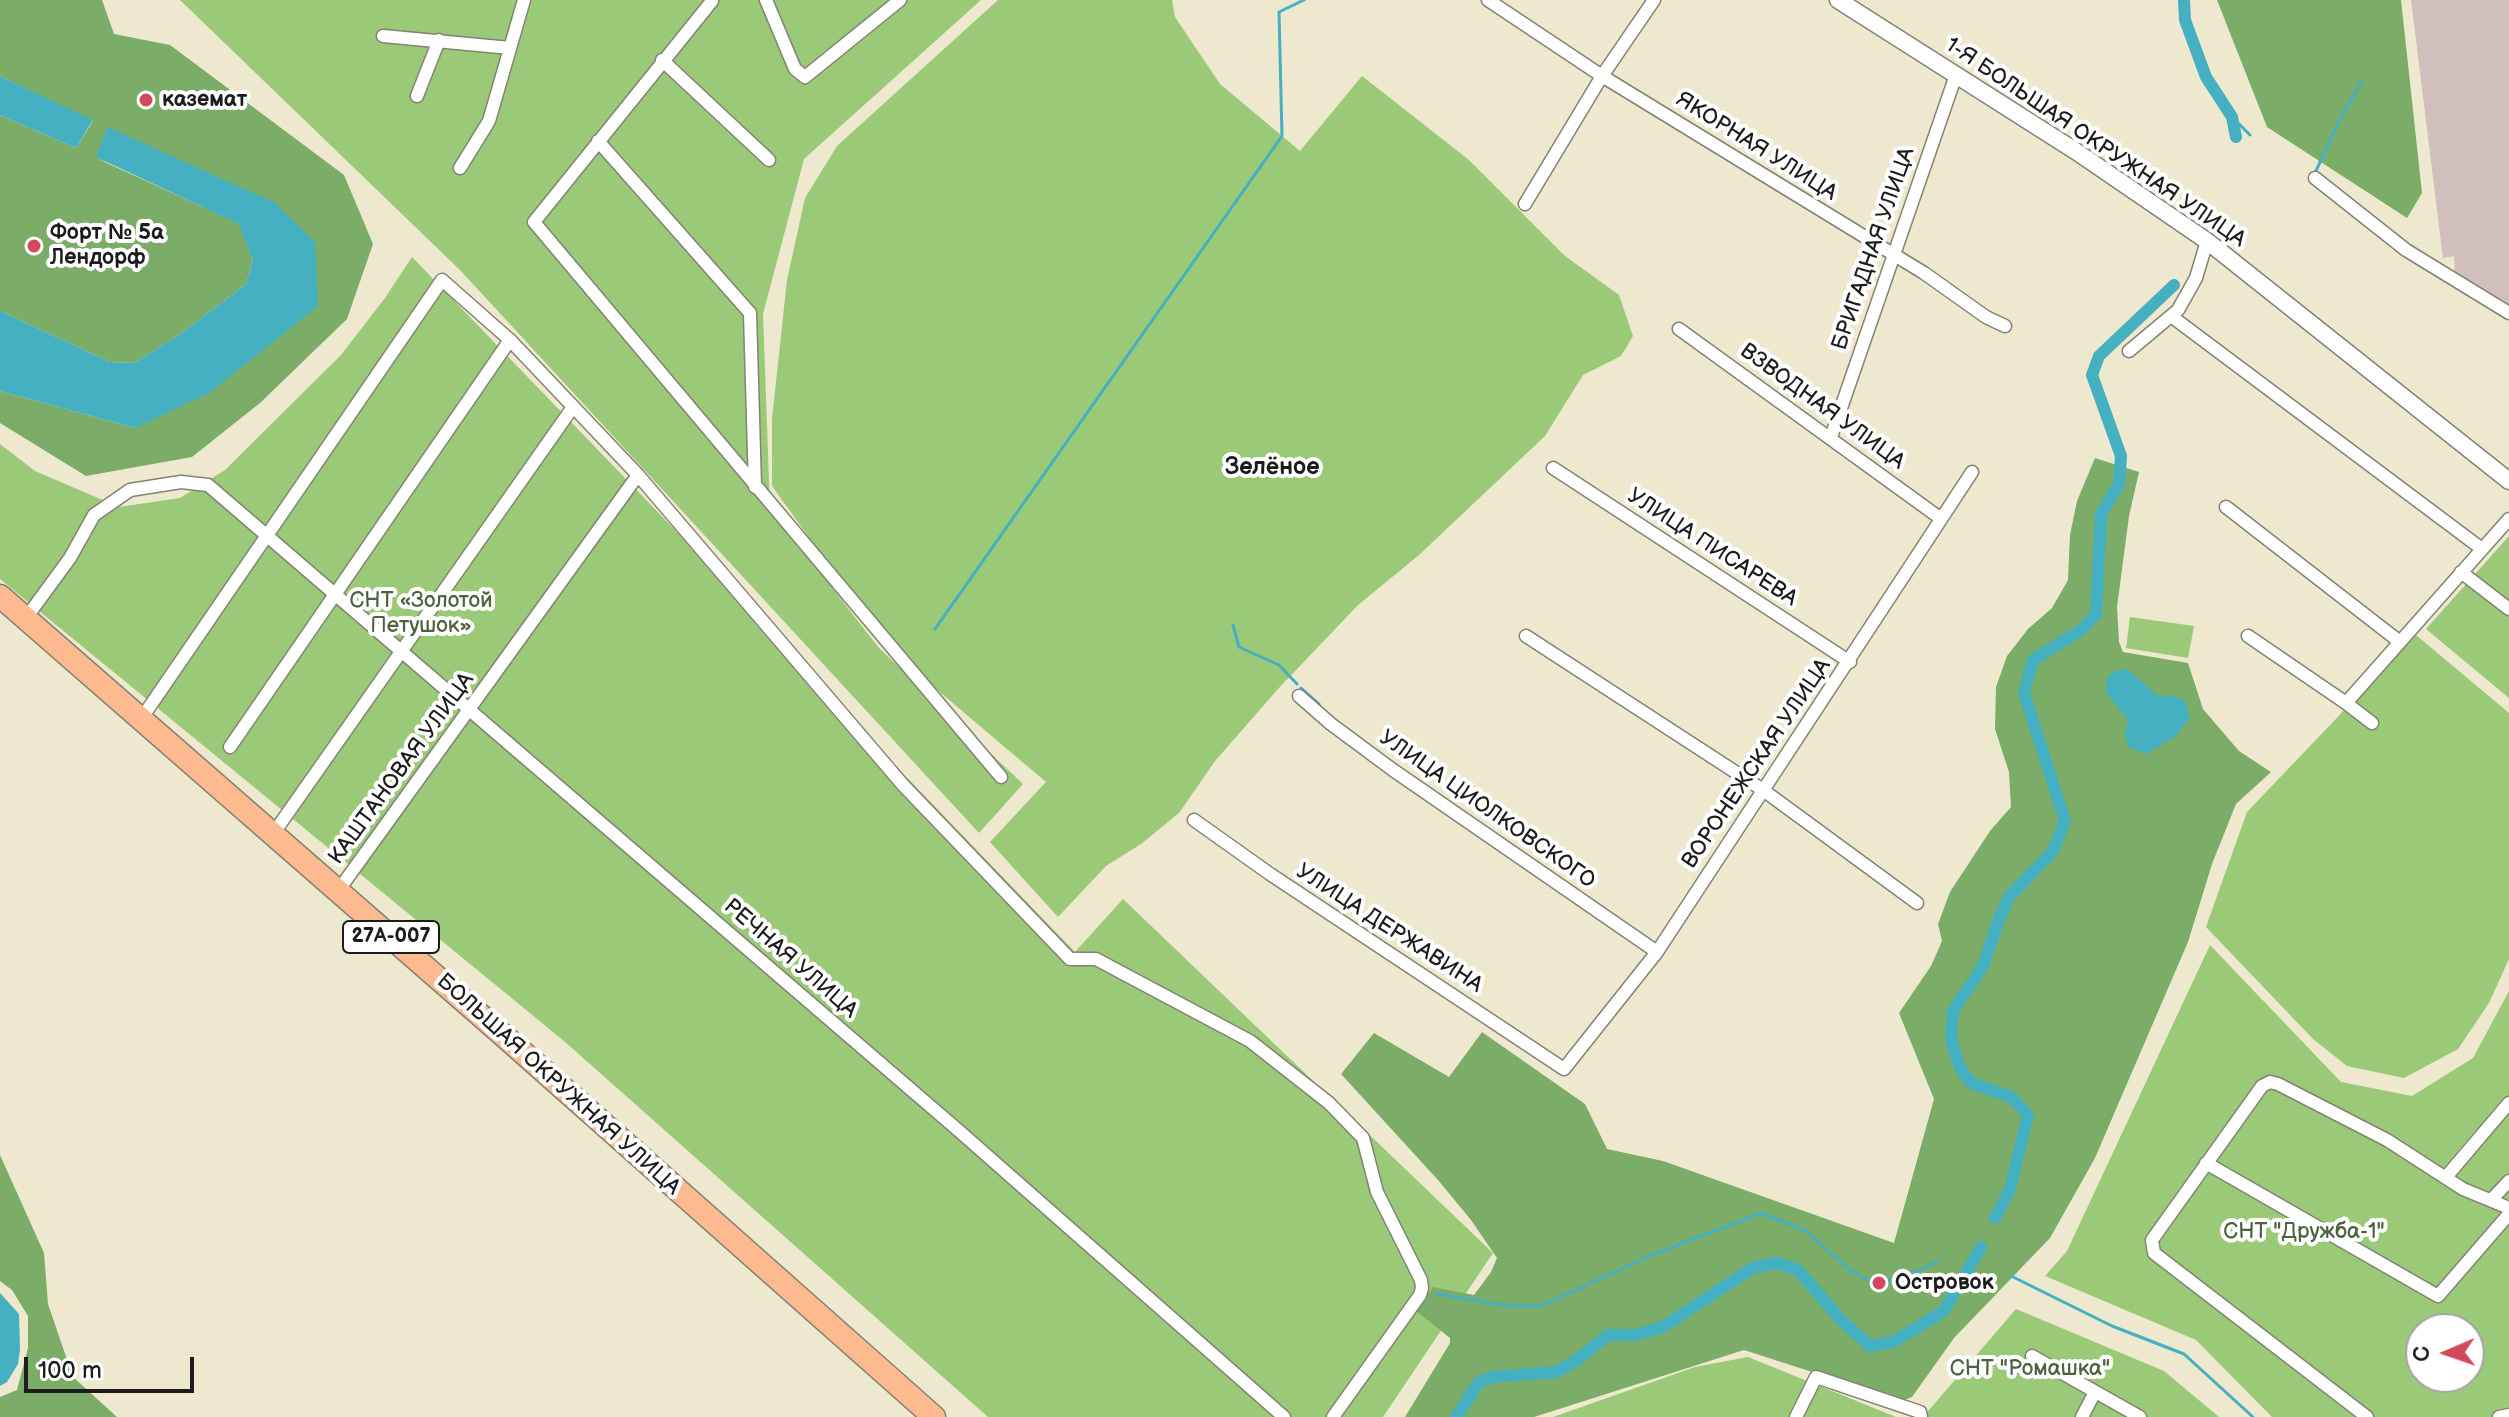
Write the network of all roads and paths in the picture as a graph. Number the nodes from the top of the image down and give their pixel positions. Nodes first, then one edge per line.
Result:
1 (524, 0) edge
2 (704, 0) edge
3 (723, 0) edge
4 (766, 0) edge
5 (900, 0) edge
6 (1488, 0) edge
7 (1654, 0) edge
8 (1838, 0) edge
9 (712, 1) edge
10 (383, 36) dead end
11 (439, 40) junction
12 (510, 48) junction
13 (662, 60) junction
14 (1956, 75) junction
15 (1602, 76) junction
16 (417, 96) dead end
17 (598, 141) junction
18 (769, 160) dead end
19 (460, 168) dead end
20 (2315, 178) dead end
21 (1525, 204) dead end
22 (2207, 241) junction
23 (1893, 254) junction
24 (2509, 313) edge
25 (2171, 316) junction
26 (2005, 326) dead end
27 (1679, 329) dead end
28 (510, 340) junction
29 (2129, 351) dead end
30 (573, 407) junction
31 (1831, 437) junction
32 (1553, 468) dead end
33 (1972, 472) dead end
34 (638, 475) junction
35 (2509, 481) edge
36 (755, 487) junction
37 (2226, 507) dead end
38 (1940, 518) junction
39 (2509, 519) edge
40 (267, 535) junction
41 (2482, 549) junction
42 (2461, 572) junction
43 (334, 594) junction
44 (0, 596) edge
45 (2509, 609) edge
46 (26, 618) junction
47 (1526, 636) dead end
48 (2248, 636) dead end
49 (2400, 642) junction
50 (400, 652) junction
51 (1850, 662) junction
52 (1299, 696) dead end
53 (2346, 703) junction
54 (148, 709) dead end
55 (469, 711) junction
56 (2372, 723) dead end
57 (230, 747) dead end
58 (1001, 777) dead end
59 (1763, 790) junction
60 (1194, 820) dead end
61 (273, 834) junction
62 (338, 891) junction
63 (1917, 903) dead end
64 (1657, 952) junction
65 (1564, 1069) joint
66 (2509, 1103) edge
67 (2206, 1163) junction
68 (2446, 1177) junction
69 (2509, 1181) edge
70 (2492, 1199) junction
71 (2509, 1211) edge
72 (2032, 1356) dead end
73 (2095, 1392) junction
74 (2509, 1415) edge
75 (934, 1417) edge
76 (1284, 1417) edge
77 (1333, 1417) edge
78 (1796, 1417) edge
79 (1921, 1417) edge
80 (2082, 1417) edge
81 (2140, 1417) edge
82 (2367, 1417) edge
83 (2499, 1417) edge

1 - 12 street
2 - 9 street
3 - 9 street
4 - 5 street
6 - 15 street, ЯКОРНАЯ УЛИЦА
7 - 15 street
8 - 14 street, 1-Я БОЛЬШАЯ ОКРУЖНАЯ УЛИЦА
9 - 13 street
10 - 11 street
11 - 12 street
11 - 16 street
12 - 19 street
13 - 17 street
13 - 18 street
14 - 22 street, 1-Я БОЛЬШАЯ ОКРУЖНАЯ УЛИЦА
14 - 23 street, БРИГАДНАЯ УЛИЦА
15 - 21 street
15 - 23 street, ЯКОРНАЯ УЛИЦА
17 - 36 street
17 - 36 street
20 - 24 street
22 - 25 street
22 - 35 street, 1-Я БОЛЬШАЯ ОКРУЖНАЯ УЛИЦА
23 - 26 street, ЯКОРНАЯ УЛИЦА
23 - 31 street, БРИГАДНАЯ УЛИЦА
25 - 29 street
25 - 41 street
27 - 31 street, ВЗВОДНАЯ УЛИЦА
28 - 30 street
28 - 40 street
28 - 43 street
30 - 34 street
30 - 50 street
31 - 38 street, ВЗВОДНАЯ УЛИЦА
32 - 51 street, УЛИЦА ПИСАРЕВА
33 - 38 street, ВОРОНЕЖСКАЯ УЛИЦА
34 - 55 street, КАШТАНОВАЯ УЛИЦА
34 - 77 street
36 - 58 street
37 - 49 street
38 - 51 street, ВОРОНЕЖСКАЯ УЛИЦА
39 - 41 street
40 - 43 street, РЕЧНАЯ УЛИЦА
40 - 46 street, РЕЧНАЯ УЛИЦА
40 - 54 street
41 - 42 street
42 - 45 street
42 - 49 street
43 - 50 street, РЕЧНАЯ УЛИЦА
43 - 57 street
44 - 46 highway, БОЛЬШАЯ ОКРУЖНАЯ УЛИЦА / 27А-007
46 - 61 highway, БОЛЬШАЯ ОКРУЖНАЯ УЛИЦА / 27А-007
47 - 59 street
48 - 53 street
49 - 53 street
50 - 55 street, РЕЧНАЯ УЛИЦА
50 - 61 street
51 - 59 street, ВОРОНЕЖСКАЯ УЛИЦА
52 - 64 street, УЛИЦА ЦИОЛКОВСКОГО
53 - 56 street
55 - 62 street, КАШТАНОВАЯ УЛИЦА
55 - 76 street, РЕЧНАЯ УЛИЦА
59 - 63 street
59 - 64 street, ВОРОНЕЖСКАЯ УЛИЦА
60 - 65 street, УЛИЦА ДЕРЖАВИНА
61 - 62 highway, БОЛЬШАЯ ОКРУЖНАЯ УЛИЦА / 27А-007
62 - 75 highway, БОЛЬШАЯ ОКРУЖНАЯ УЛИЦА / 27А-007
64 - 65 street, ВОРОНЕЖСКАЯ УЛИЦА
66 - 68 street
67 - 68 street
67 - 71 street
67 - 82 street
68 - 70 street
69 - 70 street
70 - 71 street
72 - 73 street
73 - 80 street
73 - 81 street
74 - 83 street
78 - 79 street

